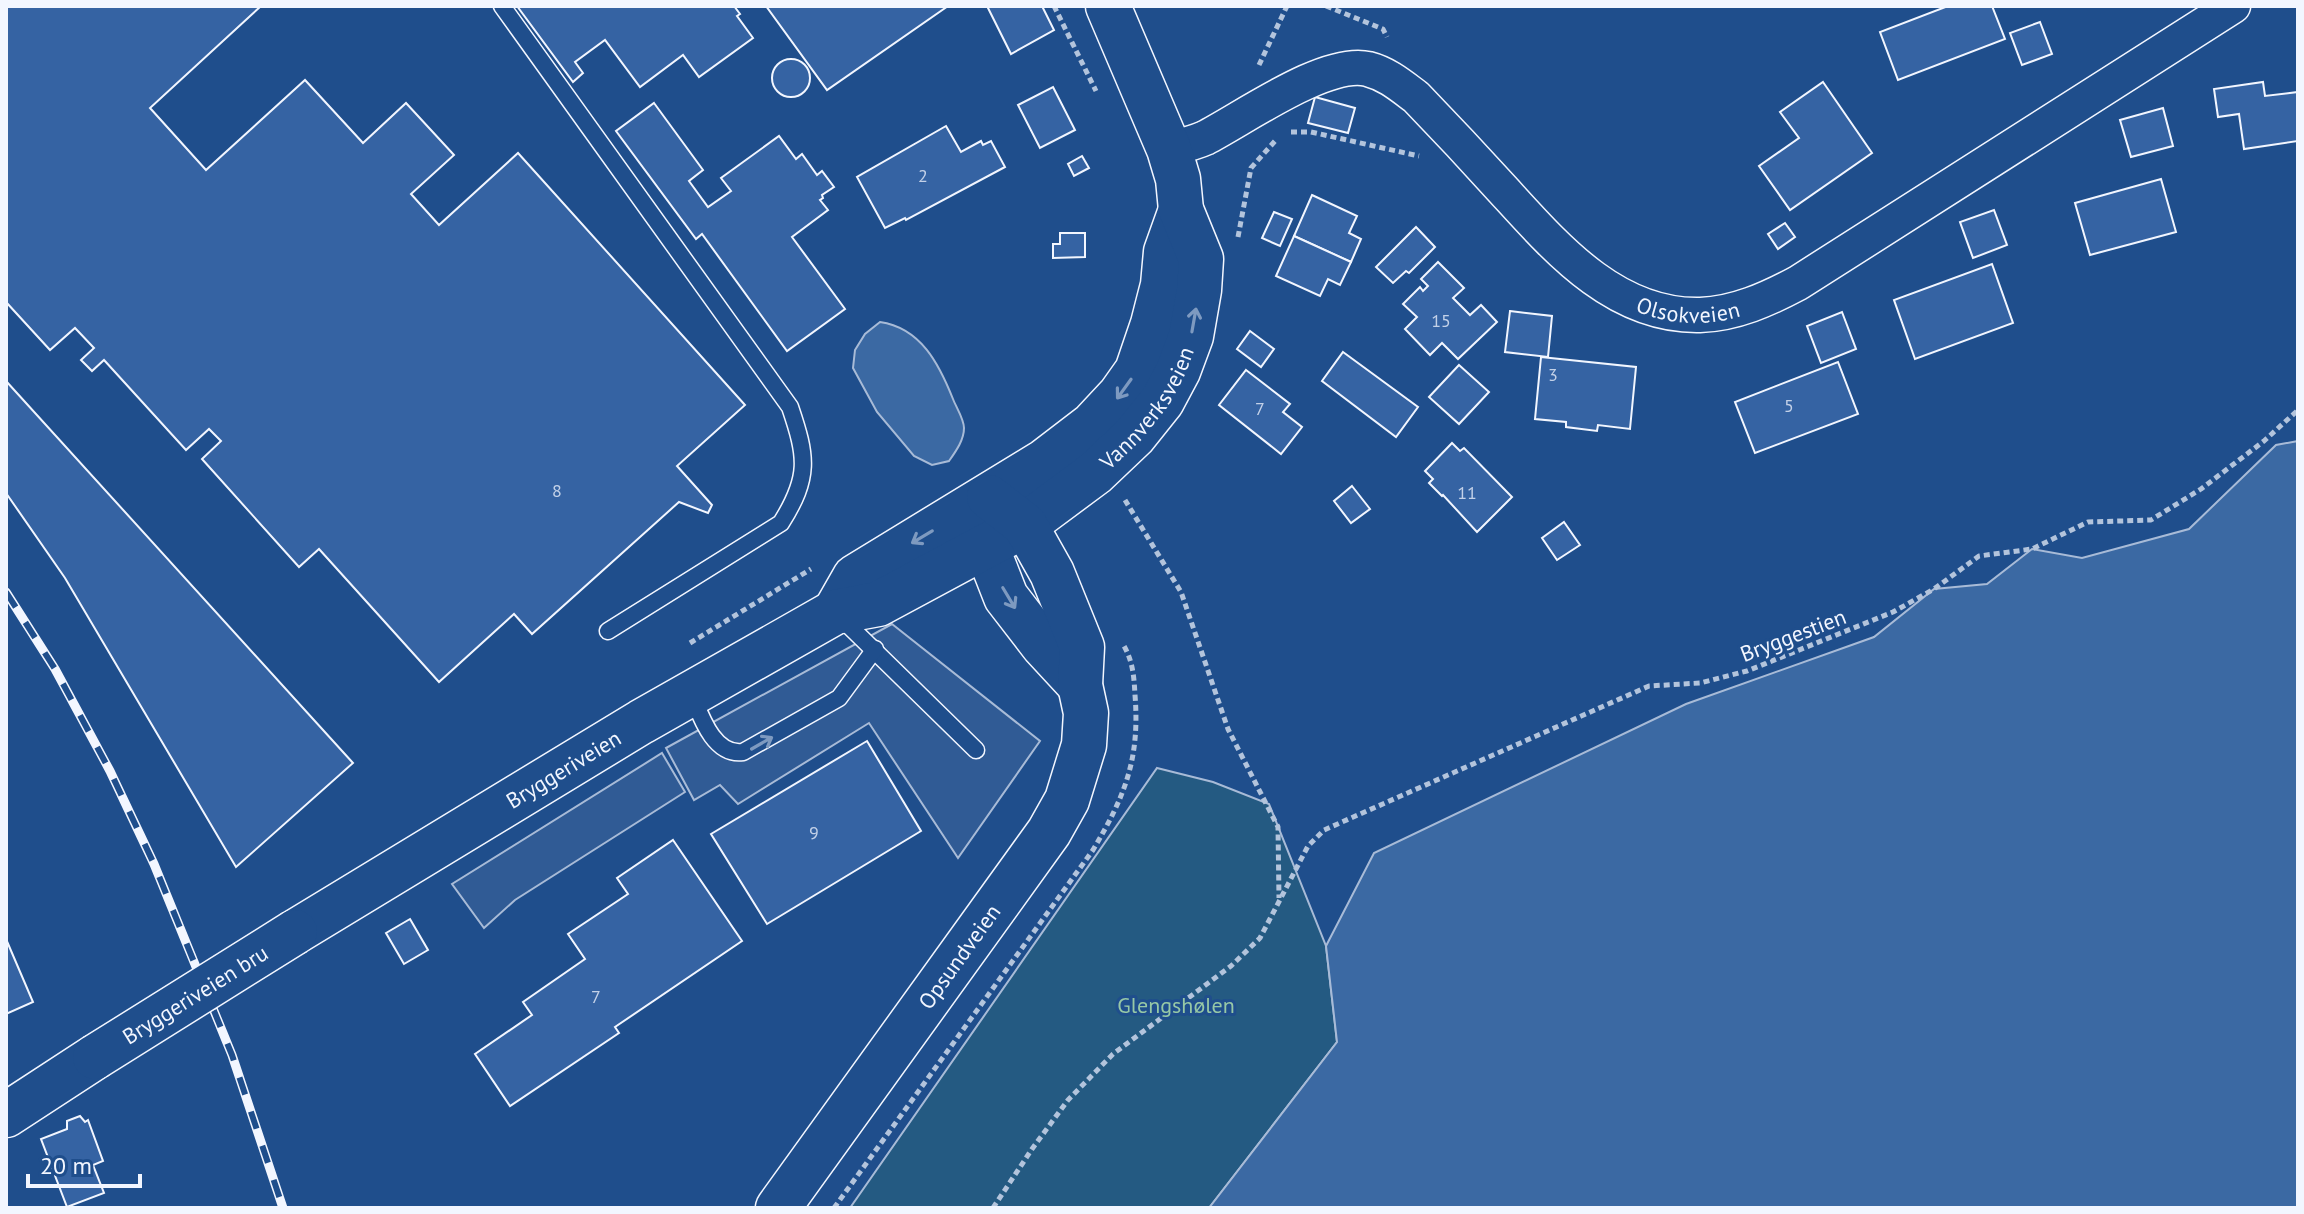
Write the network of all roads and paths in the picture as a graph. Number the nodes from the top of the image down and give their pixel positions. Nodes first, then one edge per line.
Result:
1 (502, 6) edge
2 (1108, 6) edge
3 (1287, 6) edge
4 (2233, 6) edge
5 (1256, 71) dead end
6 (1169, 149) junction
7 (1419, 156) dead end
8 (1181, 210) junction
9 (1235, 251) dead end
10 (2298, 410) edge
11 (989, 497) junction
12 (1124, 498) dead end
13 (1025, 525) junction
14 (986, 546) junction
15 (835, 612) junction
16 (608, 631) dead end
17 (875, 649) junction
18 (1080, 685) junction
19 (691, 694) junction
20 (976, 750) dead end
21 (1279, 902) junction
22 (295, 932) joint
23 (6, 1115) edge
24 (778, 1208) edge
25 (993, 1208) edge

1 - 16 lane
2 - 6 main road, Vannverksveien
3 - 5 path
4 - 6 street, Olsokveien
6 - 8 main road, Vannverksveien
7 - 9 path
8 -> 11 main road, Vannverksveien
13 -> 8 main road, Vannverksveien
10 - 21 path, Bryggestien
11 - 13 main road, Opsundveien
11 - 14 main road
11 -> 15 main road
12 - 21 path
13 - 14 main road, Vannverksveien
13 - 18 main road, Opsundveien
14 - 15 main road, Bryggeriveien
14 -> 18 main road
15 - 17 lane
15 - 19 main road, Bryggeriveien
19 -> 17 lane
17 - 20 lane
18 - 24 main road, Opsundveien
19 - 22 main road, Bryggeriveien
21 - 25 path, Bryggestien
22 - 23 main road, Bryggeriveien bru, bridge

